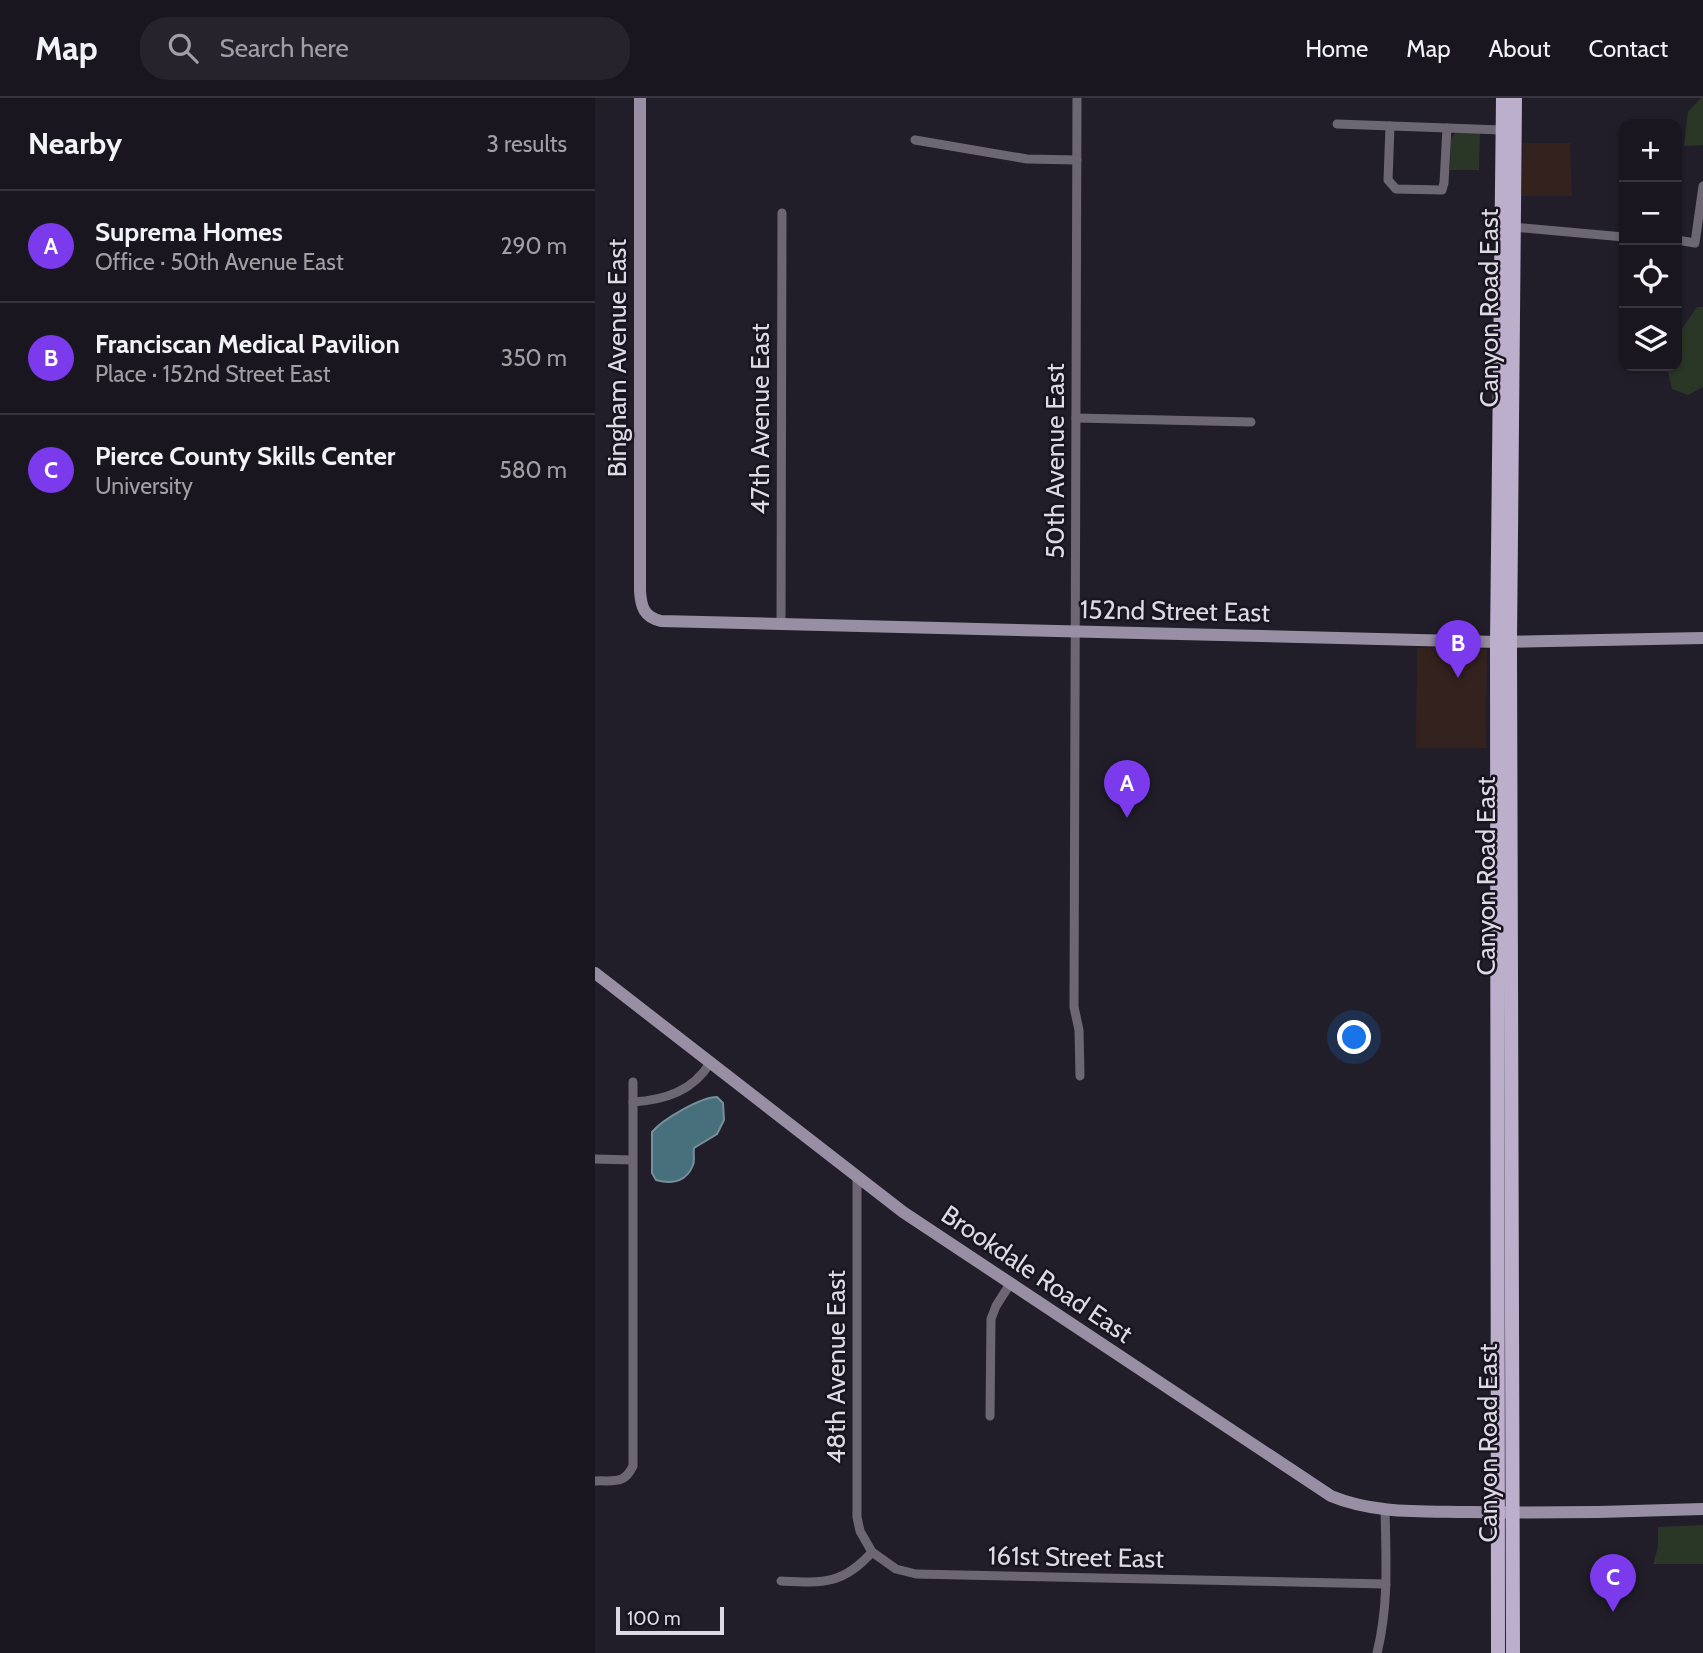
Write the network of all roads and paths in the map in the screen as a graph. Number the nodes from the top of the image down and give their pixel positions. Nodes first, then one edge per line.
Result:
1 (640, 98) edge
2 (1077, 98) edge
3 (1503, 98) edge
4 (1515, 98) edge
5 (1337, 124) dead end
6 (1390, 126) junction
7 (1447, 128) junction
8 (1502, 130) junction
9 (915, 140) dead end
10 (1077, 160) junction
11 (1703, 186) edge
12 (782, 213) dead end
13 (1513, 227) junction
14 (1619, 237) edge
15 (1682, 241) edge
16 (1500, 244) junction
17 (1513, 296) junction
18 (1076, 418) junction
19 (1251, 422) dead end
20 (647, 615) joint
21 (781, 624) junction
22 (1075, 632) junction
23 (1703, 638) edge
24 (1504, 642) junction
25 (595, 973) edge
26 (710, 1063) junction
27 (1080, 1076) dead end
28 (633, 1082) dead end
29 (633, 1102) junction
30 (595, 1158) edge
31 (632, 1160) junction
32 (857, 1179) junction
33 (1010, 1284) junction
34 (990, 1416) dead end
35 (595, 1480) edge
36 (1385, 1509) junction
37 (1703, 1509) edge
38 (1497, 1512) junction
39 (1513, 1513) junction
40 (872, 1552) junction
41 (781, 1581) dead end
42 (1387, 1584) junction
43 (1377, 1653) edge
44 (1497, 1653) edge
45 (1513, 1653) edge

1 - 20 street, Bingham Avenue East
2 - 10 street, 50th Avenue East
3 - 8 main road, Canyon Road East
4 - 13 main road, Canyon Road East
5 - 6 street
6 - 7 street
6 - 7 street
7 - 8 street
8 - 16 main road, Canyon Road East
9 - 10 street
10 - 18 street, 50th Avenue East
11 - 15 street
12 - 21 street, 47th Avenue East
13 - 14 street
13 - 17 main road, Canyon Road East
16 - 17 main road
16 - 24 main road, Canyon Road East
17 - 24 main road, Canyon Road East
18 - 19 street
18 - 22 street, 50th Avenue East
20 - 21 street, 152nd Street East
21 - 22 street, 152nd Street East
22 - 24 street, 152nd Street East
22 - 27 street, 50th Avenue East
23 - 24 street, 152nd Street East
24 - 38 main road, Canyon Road East
24 - 39 main road, Canyon Road East
25 - 26 street, Brookdale Road East
26 - 29 street
26 - 32 street, Brookdale Road East
28 - 29 street
29 - 31 street
30 - 31 street
31 - 35 street
32 - 33 street, Brookdale Road East
32 - 40 street, 48th Avenue East
33 - 34 street
33 - 36 street, Brookdale Road East
36 - 38 street, Brookdale Road East
36 - 42 street
37 - 39 street, Brookdale Road East
38 - 39 street, Brookdale Road East
38 - 44 main road, Canyon Road East
39 - 45 main road, Canyon Road East
40 - 41 street
40 - 42 street, 161st Street East
42 - 43 street

